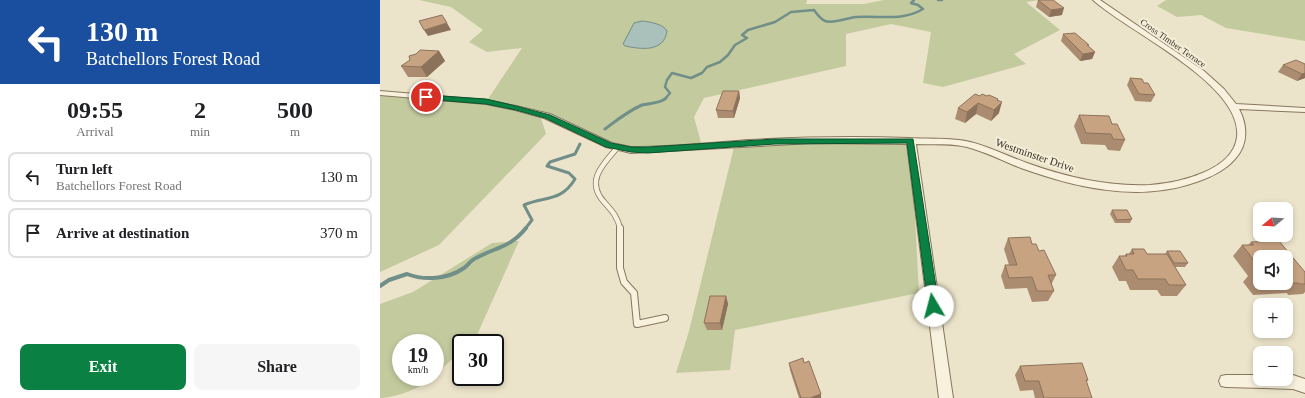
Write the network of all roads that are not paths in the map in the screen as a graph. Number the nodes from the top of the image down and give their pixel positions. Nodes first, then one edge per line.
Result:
1 (1096, 0) edge
2 (380, 93) edge
3 (1233, 106) junction
4 (1305, 110) edge
5 (911, 141) junction
6 (618, 147) junction
7 (665, 318) dead end
8 (1226, 381) dead end
9 (1305, 386) edge
10 (946, 398) edge

1 - 3 street, Cross Timber Terrace
2 - 6 street, Westminster Drive
3 - 4 street
3 - 5 street, Westminster Drive
5 - 6 street, Westminster Drive
5 - 10 street
6 - 7 lane
8 - 9 street

